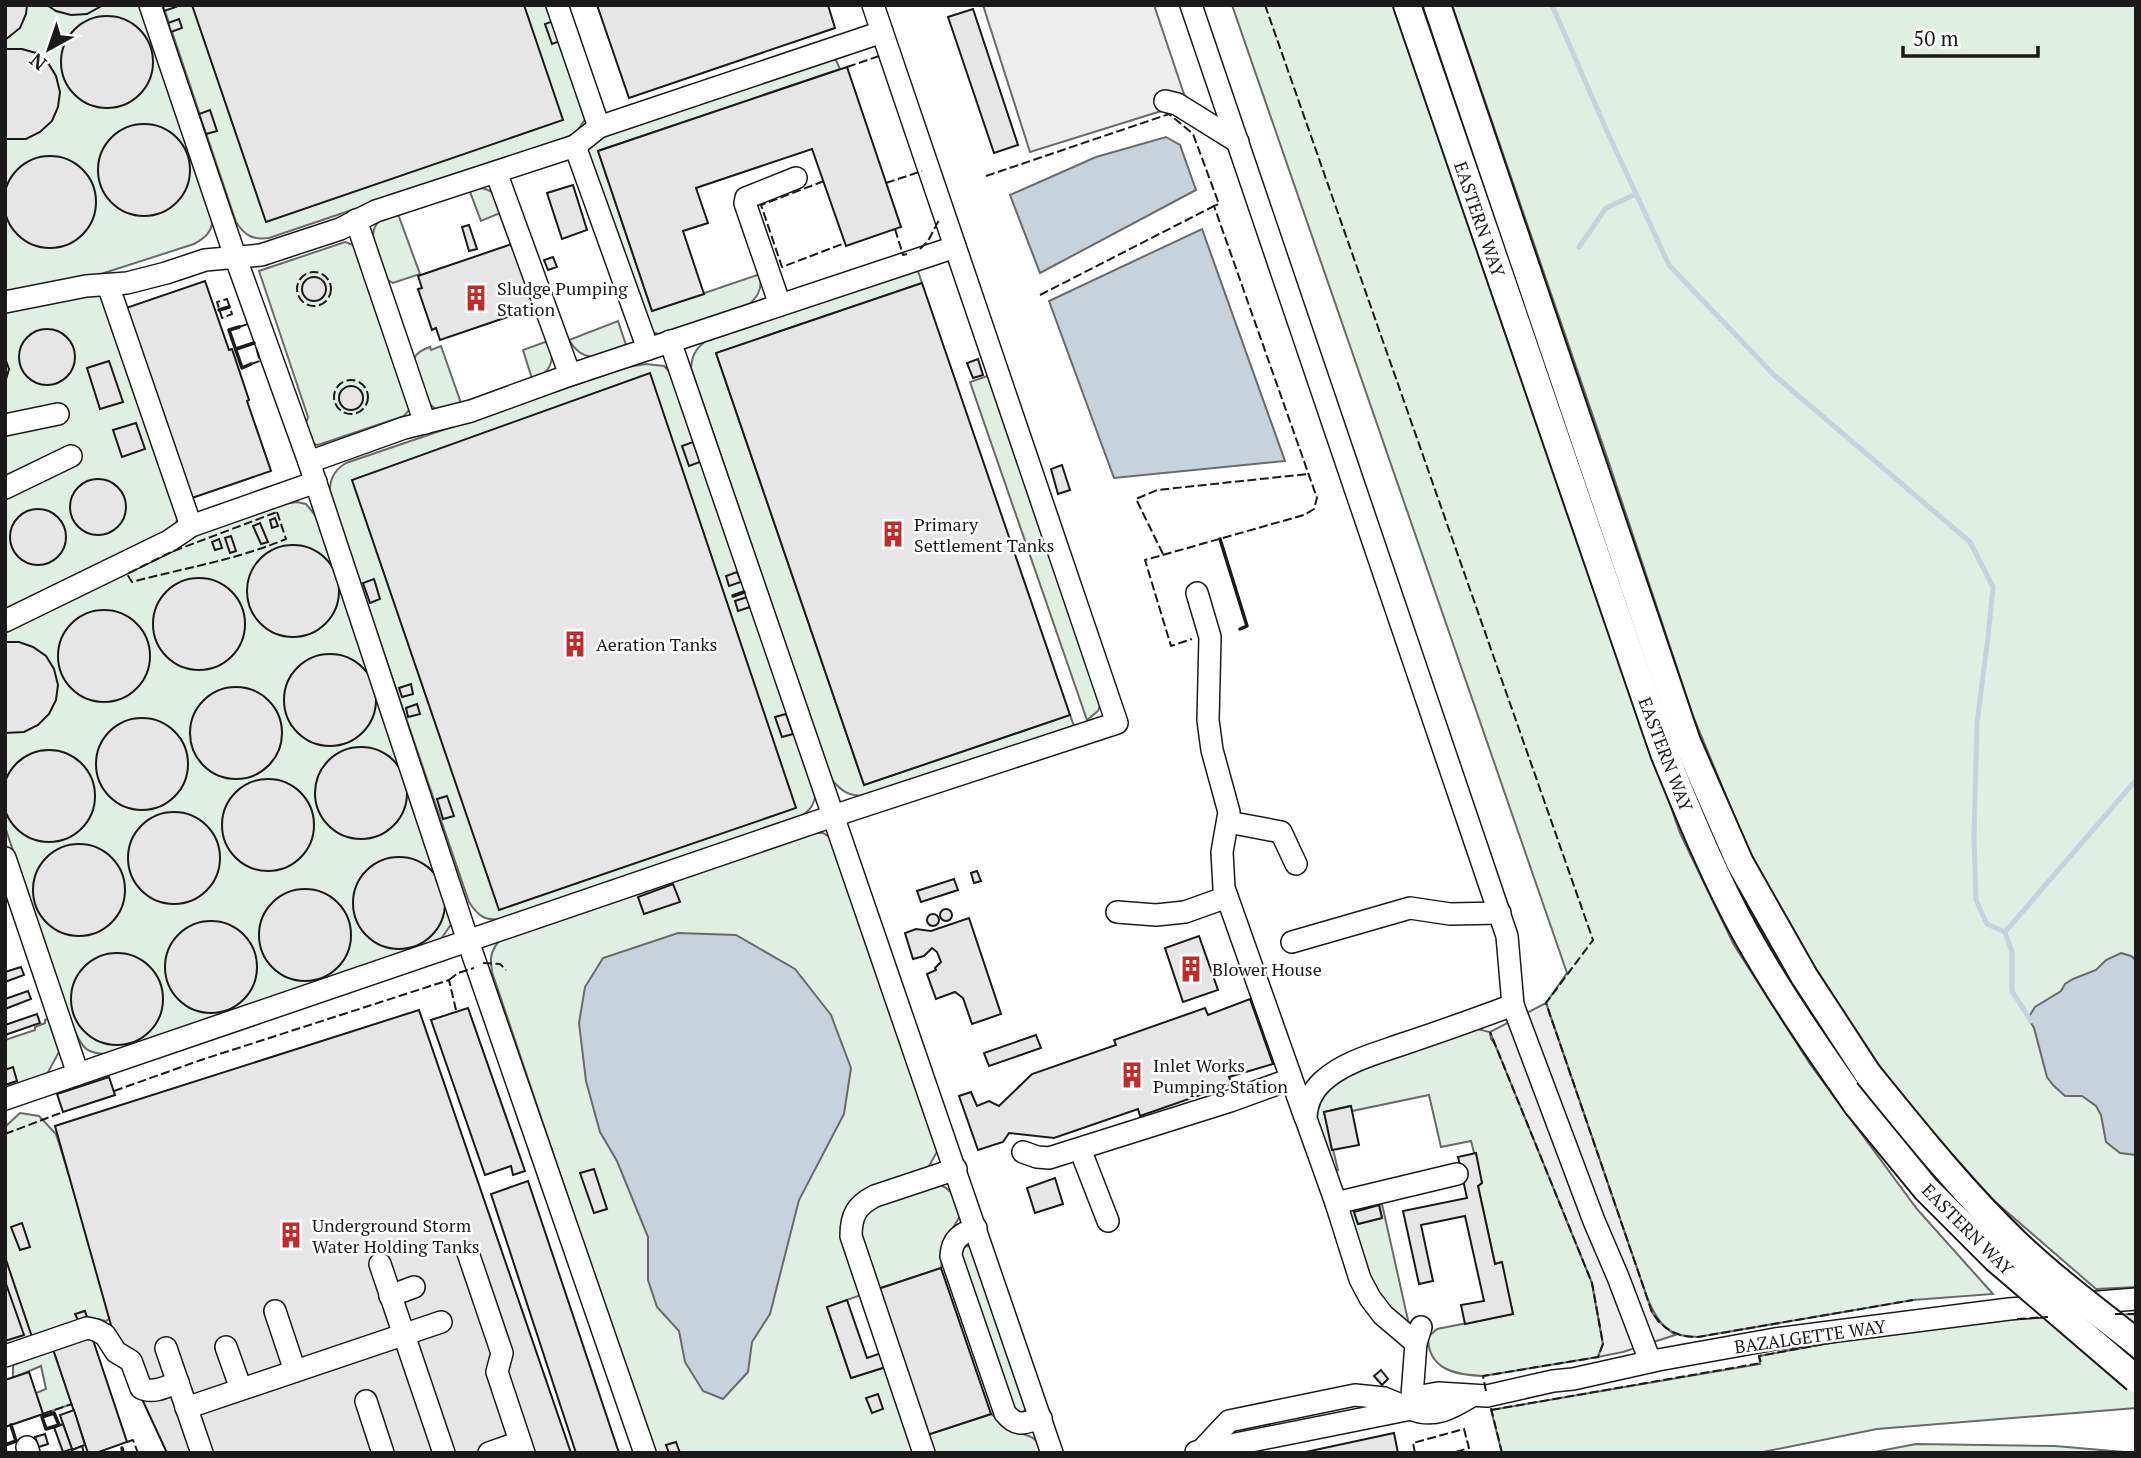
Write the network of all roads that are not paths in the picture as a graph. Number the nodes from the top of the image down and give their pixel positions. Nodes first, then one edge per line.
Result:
1 (150, 5) edge
2 (557, 5) edge
3 (873, 5) edge
4 (1191, 5) edge
5 (1407, 5) edge
6 (1437, 5) edge
7 (882, 32) junction
8 (1165, 101) dead end
9 (599, 127) junction
10 (1238, 142) junction
11 (575, 146) junction
12 (496, 172) junction
13 (796, 178) dead end
14 (356, 220) junction
15 (955, 247) junction
16 (235, 256) junction
17 (107, 285) junction
18 (5, 302) edge
19 (780, 305) junction
20 (670, 341) junction
21 (648, 349) junction
22 (570, 375) junction
23 (58, 414) dead end
24 (425, 423) junction
25 (5, 425) edge
26 (71, 456) dead end
27 (312, 472) junction
28 (5, 488) edge
29 (191, 526) junction
30 (1197, 593) dead end
31 (1641, 606) junction
32 (1615, 614) junction
33 (5, 621) edge
34 (833, 816) junction
35 (1228, 822) junction
36 (5, 858) edge
37 (1296, 864) dead end
38 (1227, 897) junction
39 (1117, 912) dead end
40 (1500, 913) junction
41 (468, 940) junction
42 (1292, 942) dead end
43 (1513, 1006) junction
44 (78, 1074) junction
45 (1291, 1079) junction
46 (5, 1099) edge
47 (1306, 1119) junction
48 (1080, 1149) junction
49 (1023, 1152) dead end
50 (956, 1170) junction
51 (1457, 1174) dead end
52 (1336, 1203) junction
53 (1108, 1221) dead end
54 (976, 1228) junction
55 (468, 1253) dead end
56 (380, 1264) dead end
57 (414, 1287) dead end
58 (390, 1296) junction
59 (2136, 1299) edge
60 (275, 1311) dead end
61 (440, 1322) dead end
62 (404, 1334) junction
63 (2136, 1342) edge
64 (226, 1347) dead end
65 (166, 1348) dead end
66 (5, 1356) edge
67 (1650, 1362) junction
68 (295, 1371) junction
69 (2136, 1378) edge
70 (178, 1382) junction
71 (241, 1389) junction
72 (366, 1401) dead end
73 (186, 1408) junction
74 (1411, 1409) junction
75 (1041, 1418) junction
76 (522, 1447) edge
77 (1197, 1452) edge
78 (202, 1453) edge
79 (383, 1453) edge
80 (444, 1453) edge
81 (489, 1453) edge
82 (645, 1453) edge
83 (924, 1453) edge
84 (1052, 1453) edge

1 - 16 street
2 - 9 street
3 - 7 street
4 - 10 street
5 - 32 main road, EASTERN WAY
6 - 31 main road, EASTERN WAY
7 - 9 street
7 - 15 street
8 - 10 street
9 - 11 street
10 - 40 street
11 - 12 street
11 - 21 street
12 - 14 street
12 - 22 street
13 - 19 street
14 - 16 street
14 - 24 street
15 - 19 street
15 - 34 street
16 - 17 street
16 - 27 street
17 - 18 street
17 - 29 street
19 - 20 street
20 - 21 street
20 - 34 street
21 - 22 street
22 - 24 street
23 - 25 street
24 - 27 street
26 - 28 street
27 - 29 street
27 - 41 street
29 - 33 street
30 - 35 street
31 - 32 street
31 - 63 main road, EASTERN WAY, bridge
32 - 69 main road, EASTERN WAY, bridge
34 - 41 street
34 - 50 street
35 - 37 street
35 - 38 street
36 - 44 street
38 - 39 street
38 - 45 street
40 - 42 street
40 - 43 street
41 - 44 street
41 - 82 street
43 - 47 street
43 - 67 street
44 - 46 street
45 - 47 street
45 - 48 street
47 - 52 street
48 - 49 street
48 - 53 street
50 - 54 street
50 - 83 street
51 - 52 street
52 - 74 street
54 - 75 street
54 - 75 street
55 - 76 street
56 - 58 street
57 - 58 street
58 - 62 street
59 - 67 street, BAZALGETTE WAY
60 - 68 street
61 - 62 street
62 - 68 street
62 - 80 street
64 - 71 street
65 - 70 street
66 - 70 street
67 - 74 street, BAZALGETTE WAY
68 - 71 street
70 - 73 street
71 - 73 street
72 - 79 street
73 - 78 street
74 - 77 street, BAZALGETTE WAY
75 - 84 street
76 - 81 street

